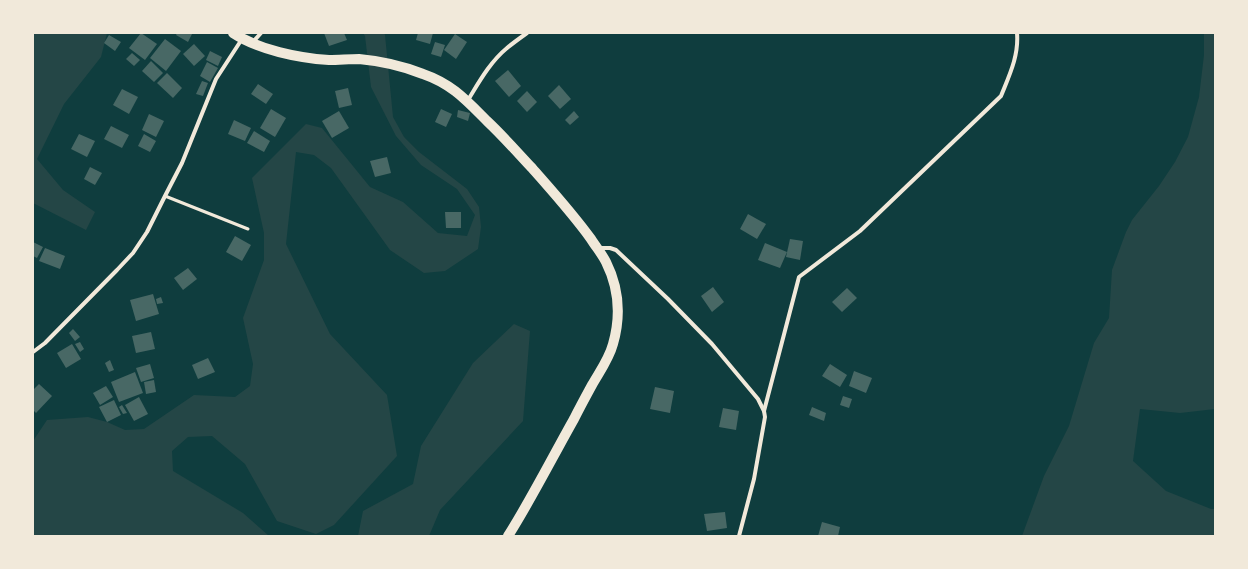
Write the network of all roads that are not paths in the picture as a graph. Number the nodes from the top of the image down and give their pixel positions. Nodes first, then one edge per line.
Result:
1 (233, 33) edge
2 (261, 33) edge
3 (527, 33) edge
4 (1017, 33) edge
5 (247, 41) junction
6 (468, 101) junction
7 (164, 196) junction
8 (248, 229) dead end
9 (597, 248) junction
10 (33, 352) edge
11 (764, 411) junction
12 (508, 536) edge
13 (739, 536) edge

1 - 5 main road
2 - 5 street
3 - 6 street
4 - 11 street
5 - 6 main road
5 - 7 street
6 - 9 main road
7 - 8 lane
7 - 10 street
9 - 11 street
9 - 12 main road
11 - 13 street

